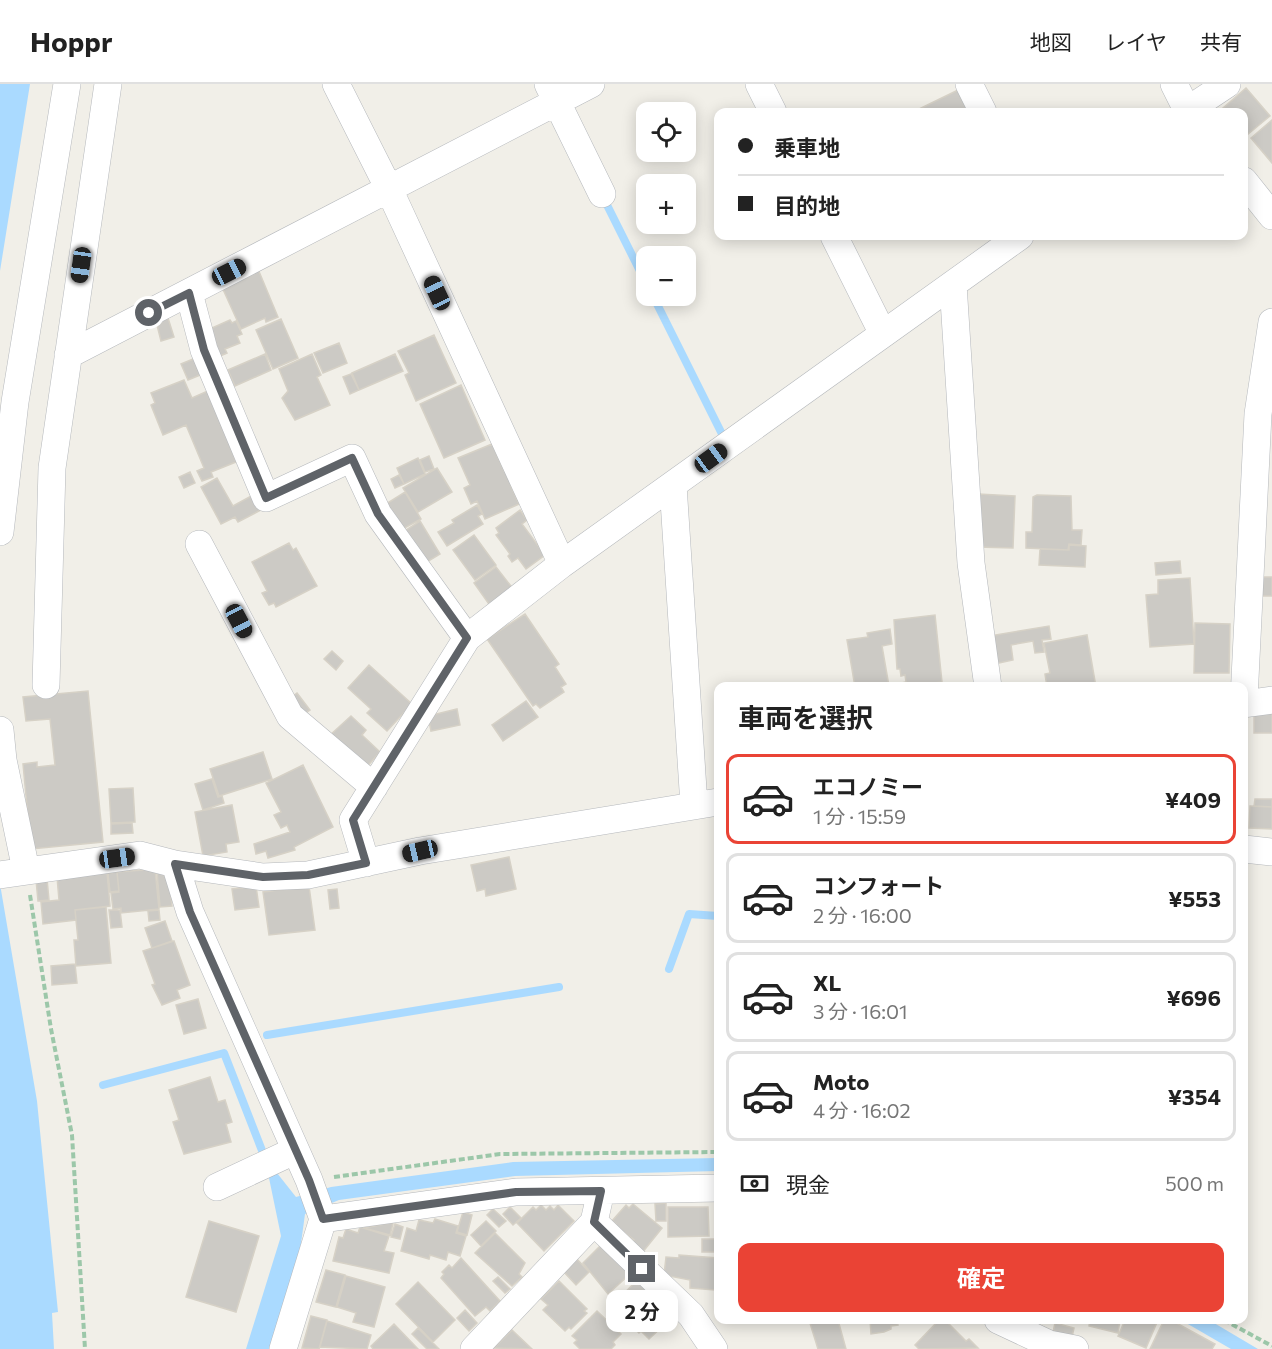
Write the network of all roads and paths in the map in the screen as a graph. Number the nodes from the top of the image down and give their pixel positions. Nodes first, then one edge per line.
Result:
1 (67, 84) edge
2 (108, 84) edge
3 (336, 84) edge
4 (591, 84) edge
5 (759, 84) edge
6 (969, 84) edge
7 (1174, 84) edge
8 (1227, 84) edge
9 (552, 93) edge
10 (771, 108) edge
11 (981, 108) edge
12 (1184, 108) edge
13 (1192, 108) edge
14 (1248, 186) edge
15 (389, 189) junction
16 (602, 194) dead end
17 (1272, 216) edge
18 (836, 240) edge
19 (1014, 240) edge
20 (953, 284) junction
21 (189, 293) junction
22 (1272, 322) edge
23 (883, 334) junction
24 (68, 355) junction
25 (673, 485) junction
26 (0, 532) edge
27 (199, 544) dead end
28 (562, 564) junction
29 (467, 638) junction
30 (987, 682) edge
31 (1245, 682) edge
32 (46, 685) dead end
33 (1272, 700) edge
34 (1248, 703) edge
35 (0, 730) edge
36 (374, 787) junction
37 (706, 803) edge
38 (1248, 849) edge
39 (1272, 852) edge
40 (366, 863) junction
41 (175, 864) junction
42 (12, 873) edge
43 (294, 1151) junction
44 (714, 1152) edge
45 (218, 1187) dead end
46 (714, 1188) edge
47 (601, 1191) junction
48 (316, 1200) junction
49 (594, 1222) junction
50 (1006, 1324) edge
51 (1231, 1324) edge
52 (1272, 1346) edge
53 (85, 1349) edge
54 (283, 1349) edge
55 (474, 1349) edge
56 (714, 1349) edge
57 (1075, 1349) edge

1 - 26 street
2 - 24 street
3 - 15 street
4 - 9 street
5 - 10 street
6 - 11 street
7 - 12 street
8 - 13 street
9 - 15 street
9 - 16 street
14 - 17 street
15 - 21 street
15 - 28 street
18 - 23 street
19 - 20 street
20 - 23 street
20 - 30 street
21 - 24 street
21 - 29 street
22 - 31 street
23 - 25 street
24 - 32 street
25 - 28 street
25 - 37 street
27 - 36 street
28 - 29 street
29 - 36 street
33 - 34 street
35 - 42 street
36 - 40 street
37 - 40 street
38 - 39 street
40 - 41 street
41 - 42 street
41 - 43 street
42 - 53 path
43 - 45 street
43 - 48 street
44 - 48 path
46 - 47 street
47 - 48 street
47 - 49 street
48 - 54 street
49 - 55 street
49 - 56 street
50 - 57 street
51 - 52 path

